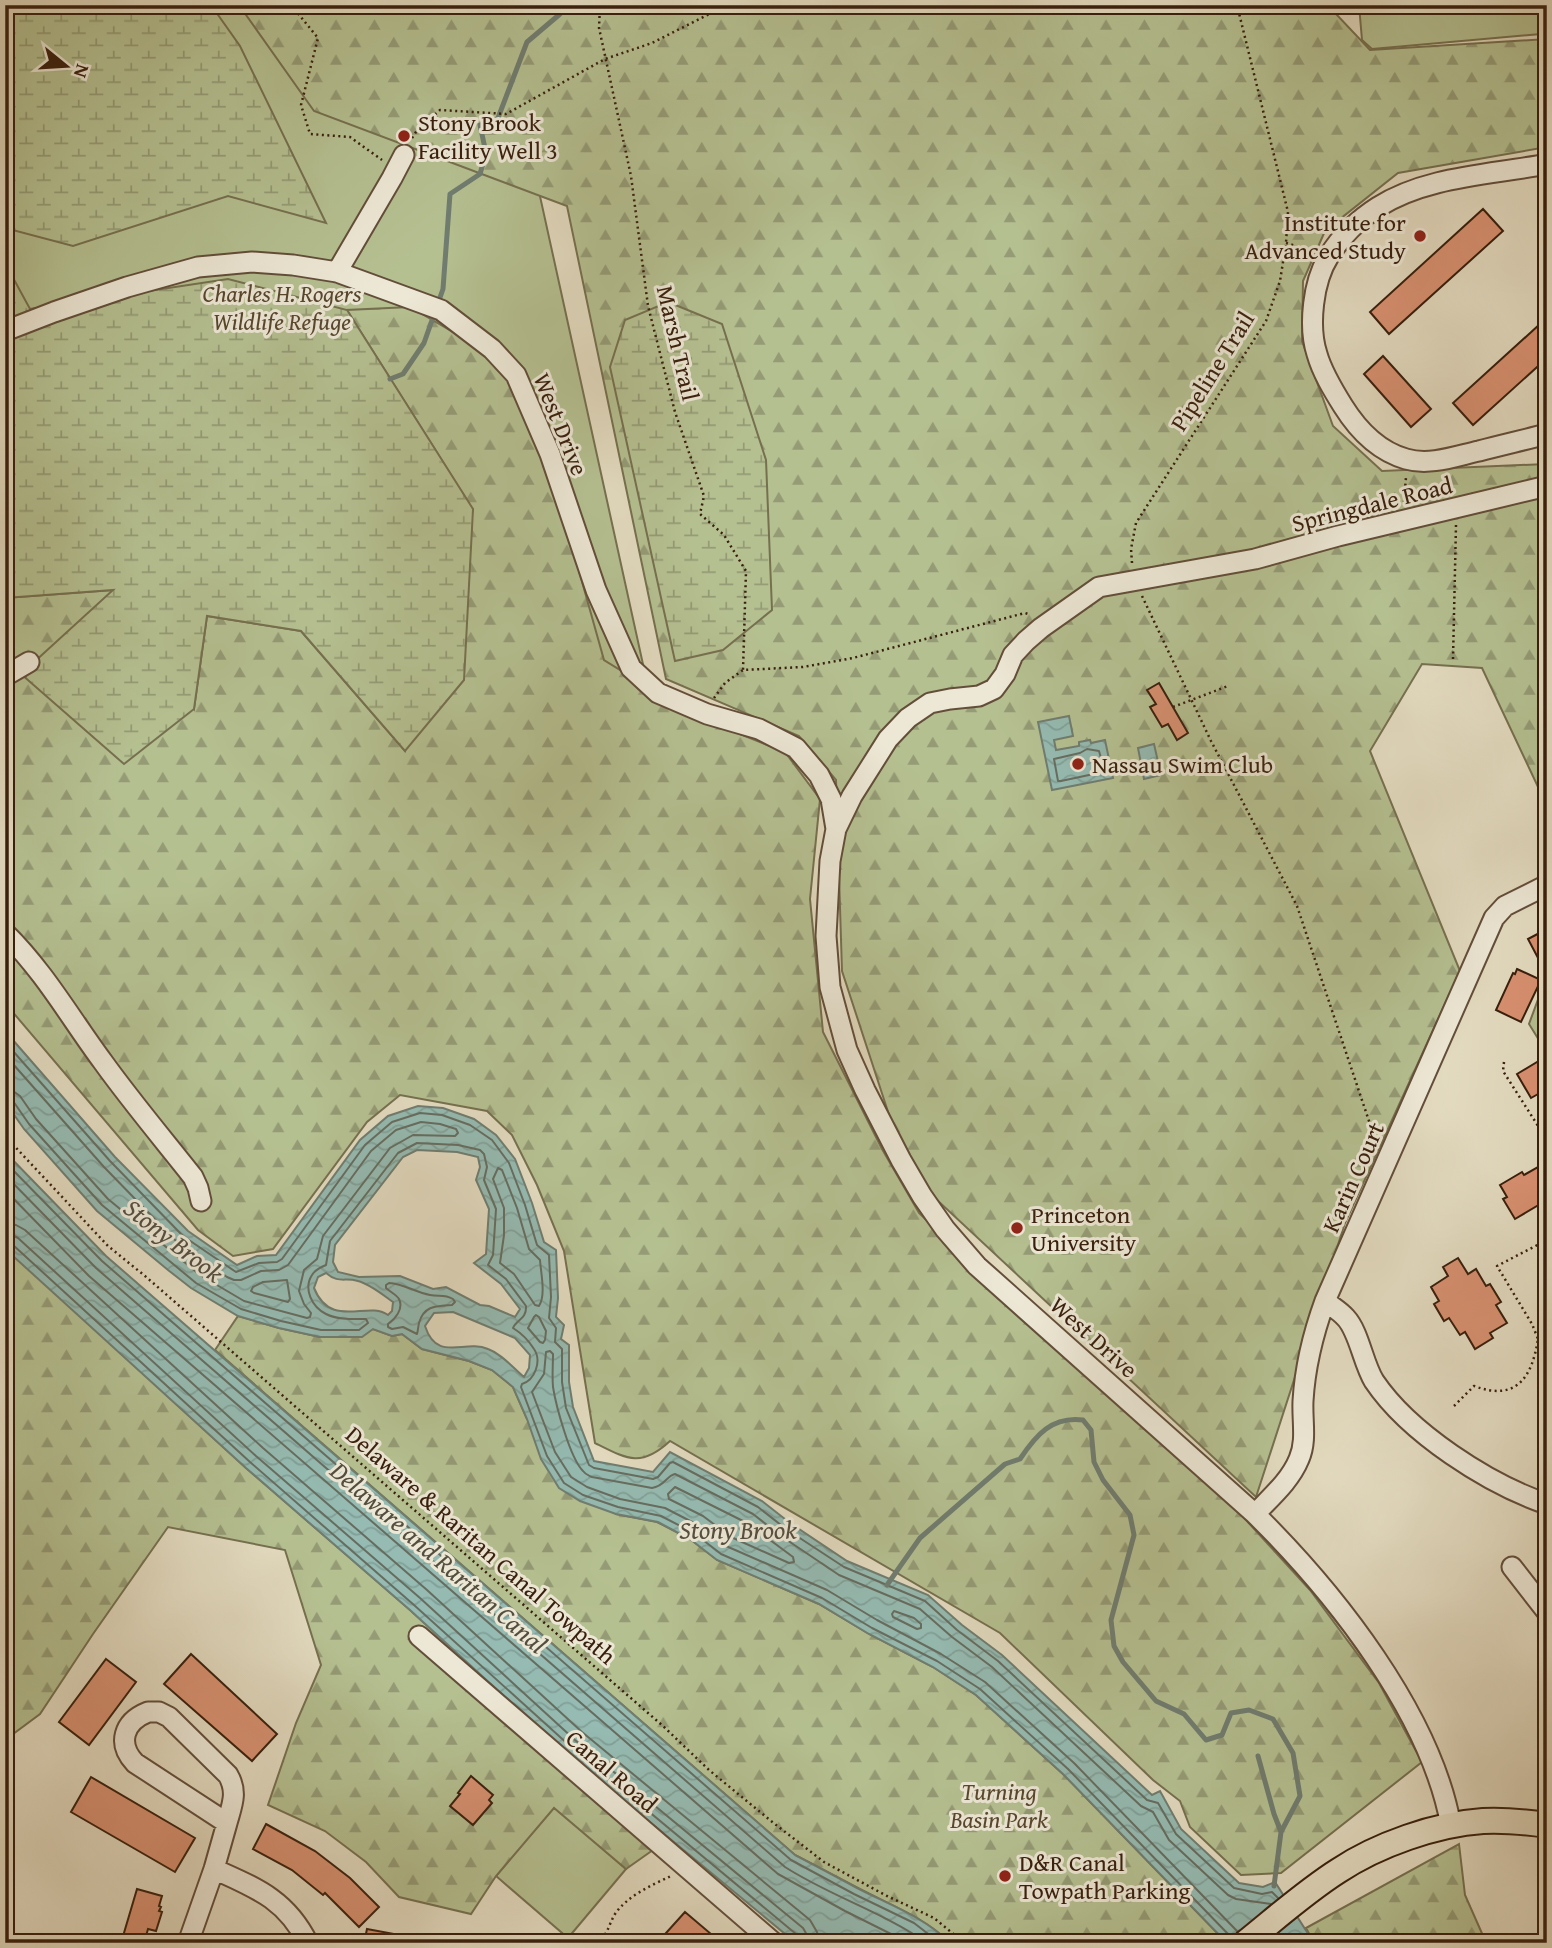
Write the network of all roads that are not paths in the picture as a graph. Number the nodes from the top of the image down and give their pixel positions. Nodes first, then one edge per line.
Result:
1 (400, 162) road end
2 (1547, 164) edge
3 (337, 272) junction
4 (5, 331) edge
5 (1547, 434) edge
6 (1547, 486) edge
7 (1210, 568) joint
8 (29, 662) dead end
9 (5, 676) edge
10 (836, 829) junction
11 (1547, 885) edge
12 (5, 933) edge
13 (201, 1201) dead end
14 (1325, 1301) junction
15 (1547, 1504) edge
16 (1255, 1514) junction
17 (1512, 1567) dead end
18 (1547, 1612) edge
19 (419, 1636) dead end
20 (227, 1823) junction
21 (1547, 1825) edge
22 (1451, 1826) junction
23 (214, 1869) junction
24 (188, 1943) edge
25 (308, 1943) edge
26 (774, 1943) edge
27 (1245, 1943) edge

1 - 3 street
2 - 5 street
3 - 4 street, West Drive
3 - 10 street, West Drive
6 - 7 street, Springdale Road
7 - 10 street, West Drive
8 - 9 street
10 - 16 street, West Drive
11 - 14 street, Karin Court
12 - 13 street
14 - 15 street
14 - 16 street, Karin Court
16 - 22 street, West Drive
17 - 18 street
19 - 26 street, Canal Road
20 - 20 street
20 - 23 street
21 - 22 main road
22 - 27 main road
23 - 24 street
23 - 25 street

